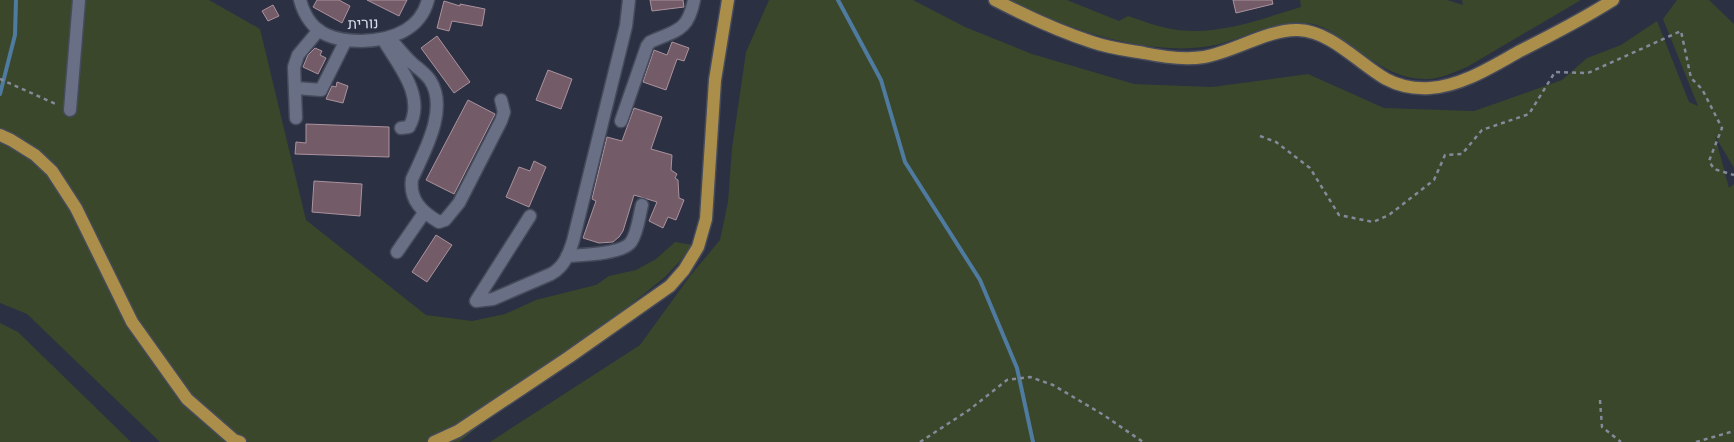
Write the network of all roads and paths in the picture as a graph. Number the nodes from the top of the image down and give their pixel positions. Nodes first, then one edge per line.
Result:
1 (79, 0) edge
2 (300, 0) edge
3 (428, 0) edge
4 (629, 0) edge
5 (694, 0) edge
6 (728, 0) edge
7 (995, 0) edge
8 (1613, 0) edge
9 (319, 30) junction
10 (386, 38) junction
11 (346, 40) junction
12 (0, 79) edge
13 (296, 88) junction
14 (501, 100) dead end
15 (70, 110) joint
16 (296, 118) dead end
17 (621, 121) dead end
18 (401, 128) dead end
19 (0, 135) edge
20 (1260, 136) dead end
21 (1734, 175) edge
22 (642, 205) dead end
23 (424, 212) junction
24 (530, 216) dead end
25 (397, 252) dead end
26 (567, 256) junction
27 (1600, 400) dead end
28 (1734, 431) edge
29 (240, 442) edge
30 (434, 442) edge
31 (920, 442) edge
32 (1143, 442) edge
33 (1621, 442) edge
34 (1696, 442) edge

1 - 15 street
2 - 9 street
3 - 10 street, נורית
4 - 26 street
5 - 17 street
6 - 30 main road
7 - 8 main road
9 - 11 street, נורית
9 - 13 street
10 - 11 street, נורית
10 - 18 street
10 - 23 street
11 - 13 street
12 - 15 path
13 - 16 street
14 - 23 street
19 - 29 main road
20 - 21 path
22 - 26 street
23 - 25 street
24 - 26 street
27 - 33 path
28 - 34 path
31 - 32 path

